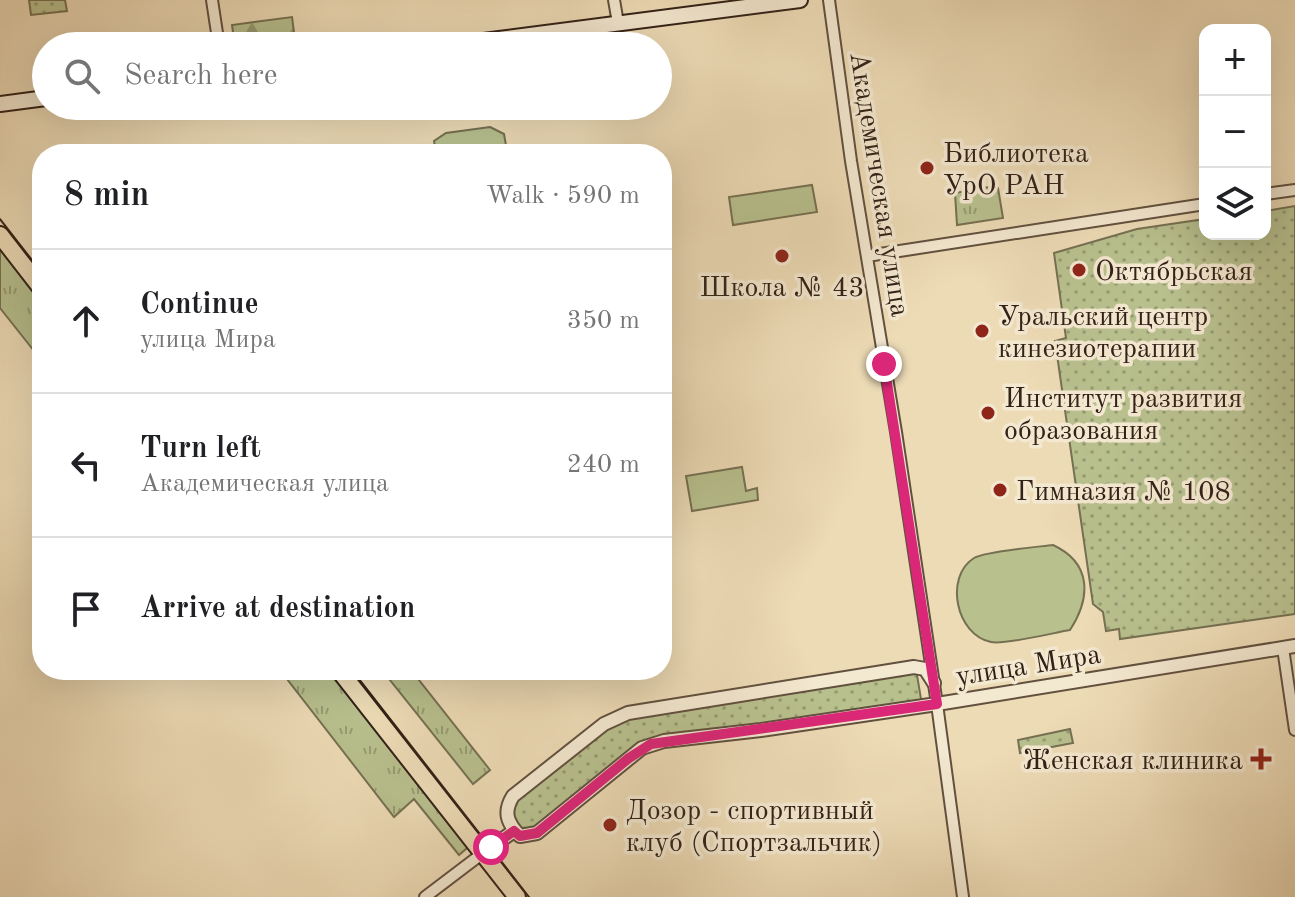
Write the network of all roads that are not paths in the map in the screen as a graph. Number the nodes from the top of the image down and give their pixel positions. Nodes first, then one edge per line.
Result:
1 (212, 0) edge
2 (614, 0) edge
3 (800, 0) edge
4 (829, 0) edge
5 (618, 23) junction
6 (217, 32) edge
7 (550, 32) edge
8 (32, 100) edge
9 (0, 104) edge
10 (1295, 190) edge
11 (1271, 193) edge
12 (1199, 205) edge
13 (0, 235) edge
14 (867, 256) junction
15 (32, 276) edge
16 (1289, 647) edge
17 (347, 680) edge
18 (934, 683) junction
19 (937, 704) junction
20 (1295, 730) edge
21 (514, 831) junction
22 (483, 853) junction
23 (425, 897) edge
24 (517, 897) edge
25 (963, 897) edge

1 - 6 street
2 - 5 street
3 - 5 main road
4 - 14 street, Академическая улица
5 - 7 main road
8 - 9 main road
10 - 11 street
12 - 14 street
13 - 15 main road
14 - 18 street, Академическая улица
16 - 19 street, улица Мира
16 - 20 street
17 - 22 main road
18 - 19 street, Академическая улица
18 - 21 street, улица Мира
19 - 21 street, улица Мира
19 - 25 street, Академическая улица
21 - 22 street, улица Мира
22 - 23 street
22 - 24 main road

